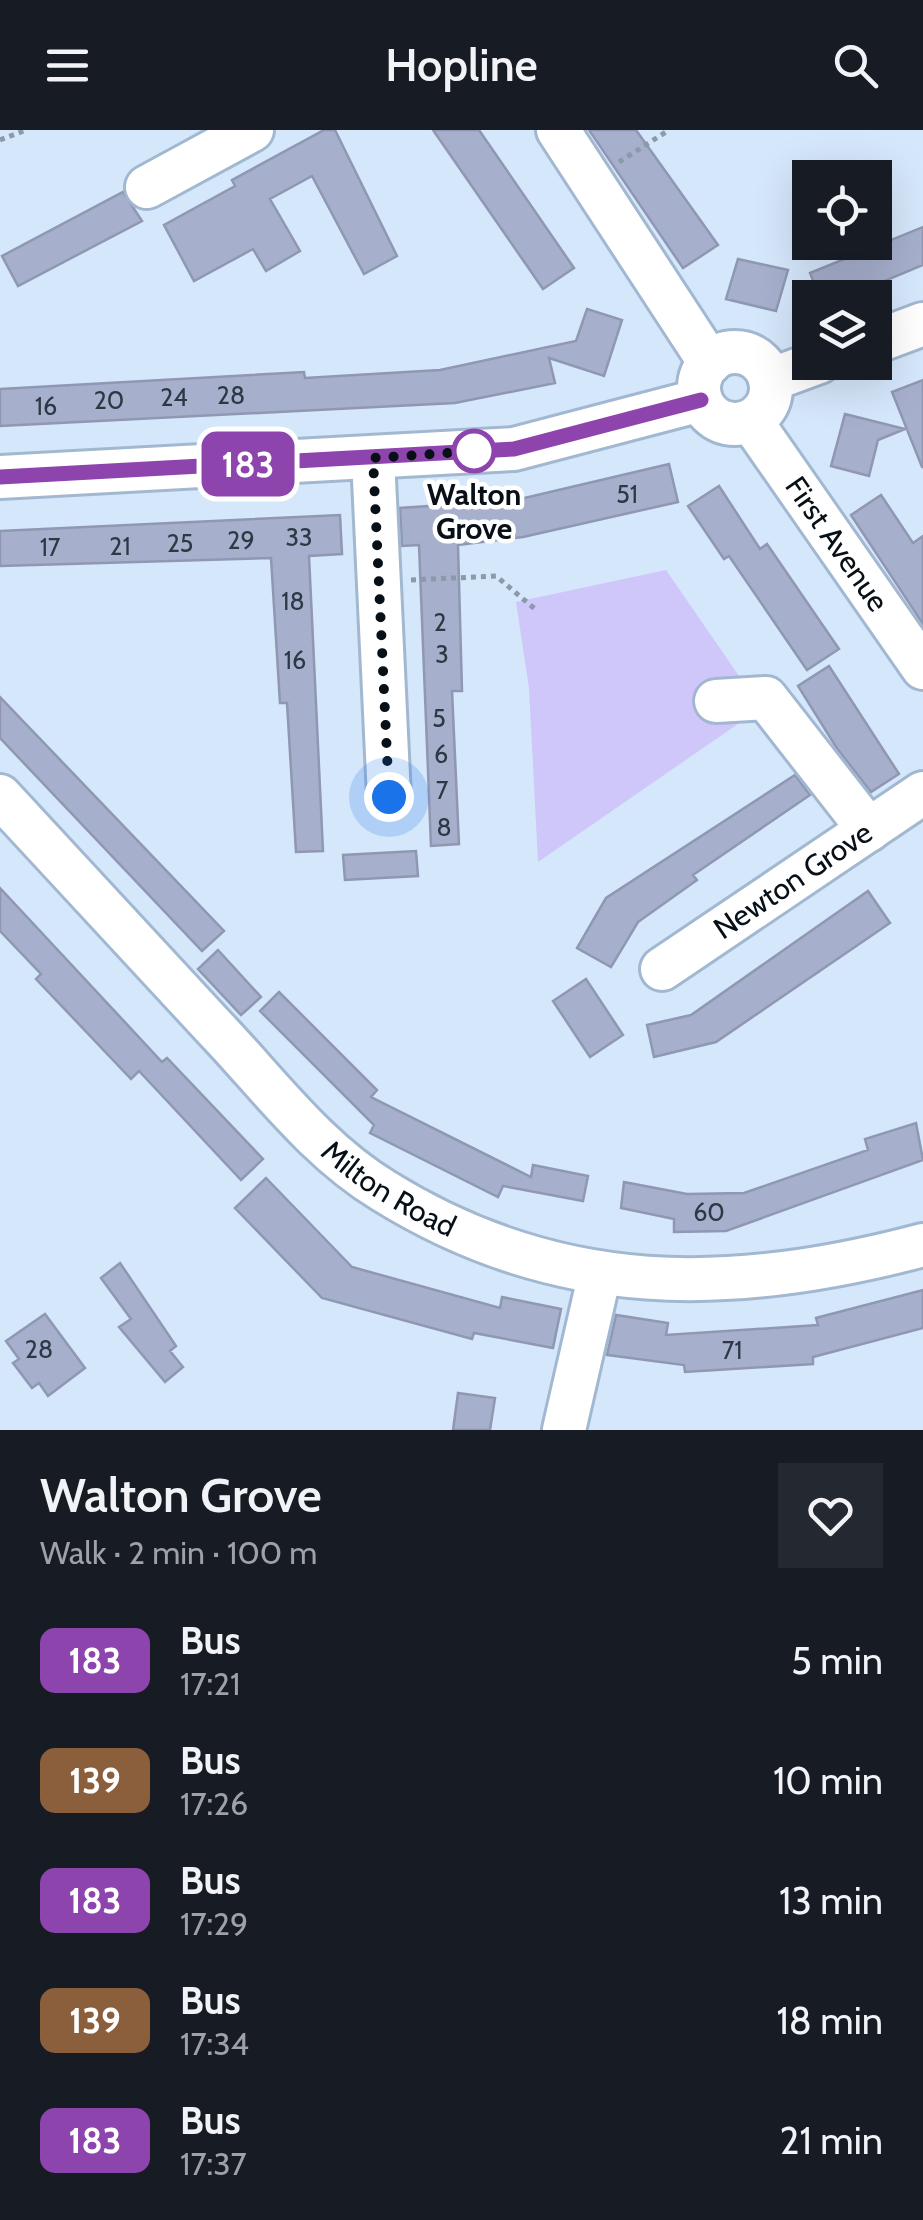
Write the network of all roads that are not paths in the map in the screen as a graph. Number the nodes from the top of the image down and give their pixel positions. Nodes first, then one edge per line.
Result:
1 (252, 130) edge
2 (558, 130) edge
3 (147, 187) dead end
4 (923, 324) edge
5 (892, 336) edge
6 (792, 372) edge
7 (770, 380) junction
8 (705, 382) junction
9 (750, 421) junction
10 (373, 458) junction
11 (0, 477) edge
12 (923, 668) edge
13 (716, 701) dead end
14 (923, 793) edge
15 (0, 796) edge
16 (389, 797) dead end
17 (869, 830) junction
18 (662, 969) dead end
19 (923, 1246) edge
20 (600, 1273) junction
21 (564, 1430) edge

1 - 3 street
2 - 8 street
4 - 5 street
6 - 7 street
7 - 8 street
7 - 9 street
8 - 9 street
8 - 10 street
9 - 12 street, First Avenue
10 - 11 street
10 - 16 street
13 - 17 street
14 - 17 street, Newton Grove
15 - 20 street, Milton Road
17 - 18 street, Newton Grove
19 - 20 street, Milton Road
20 - 21 street

